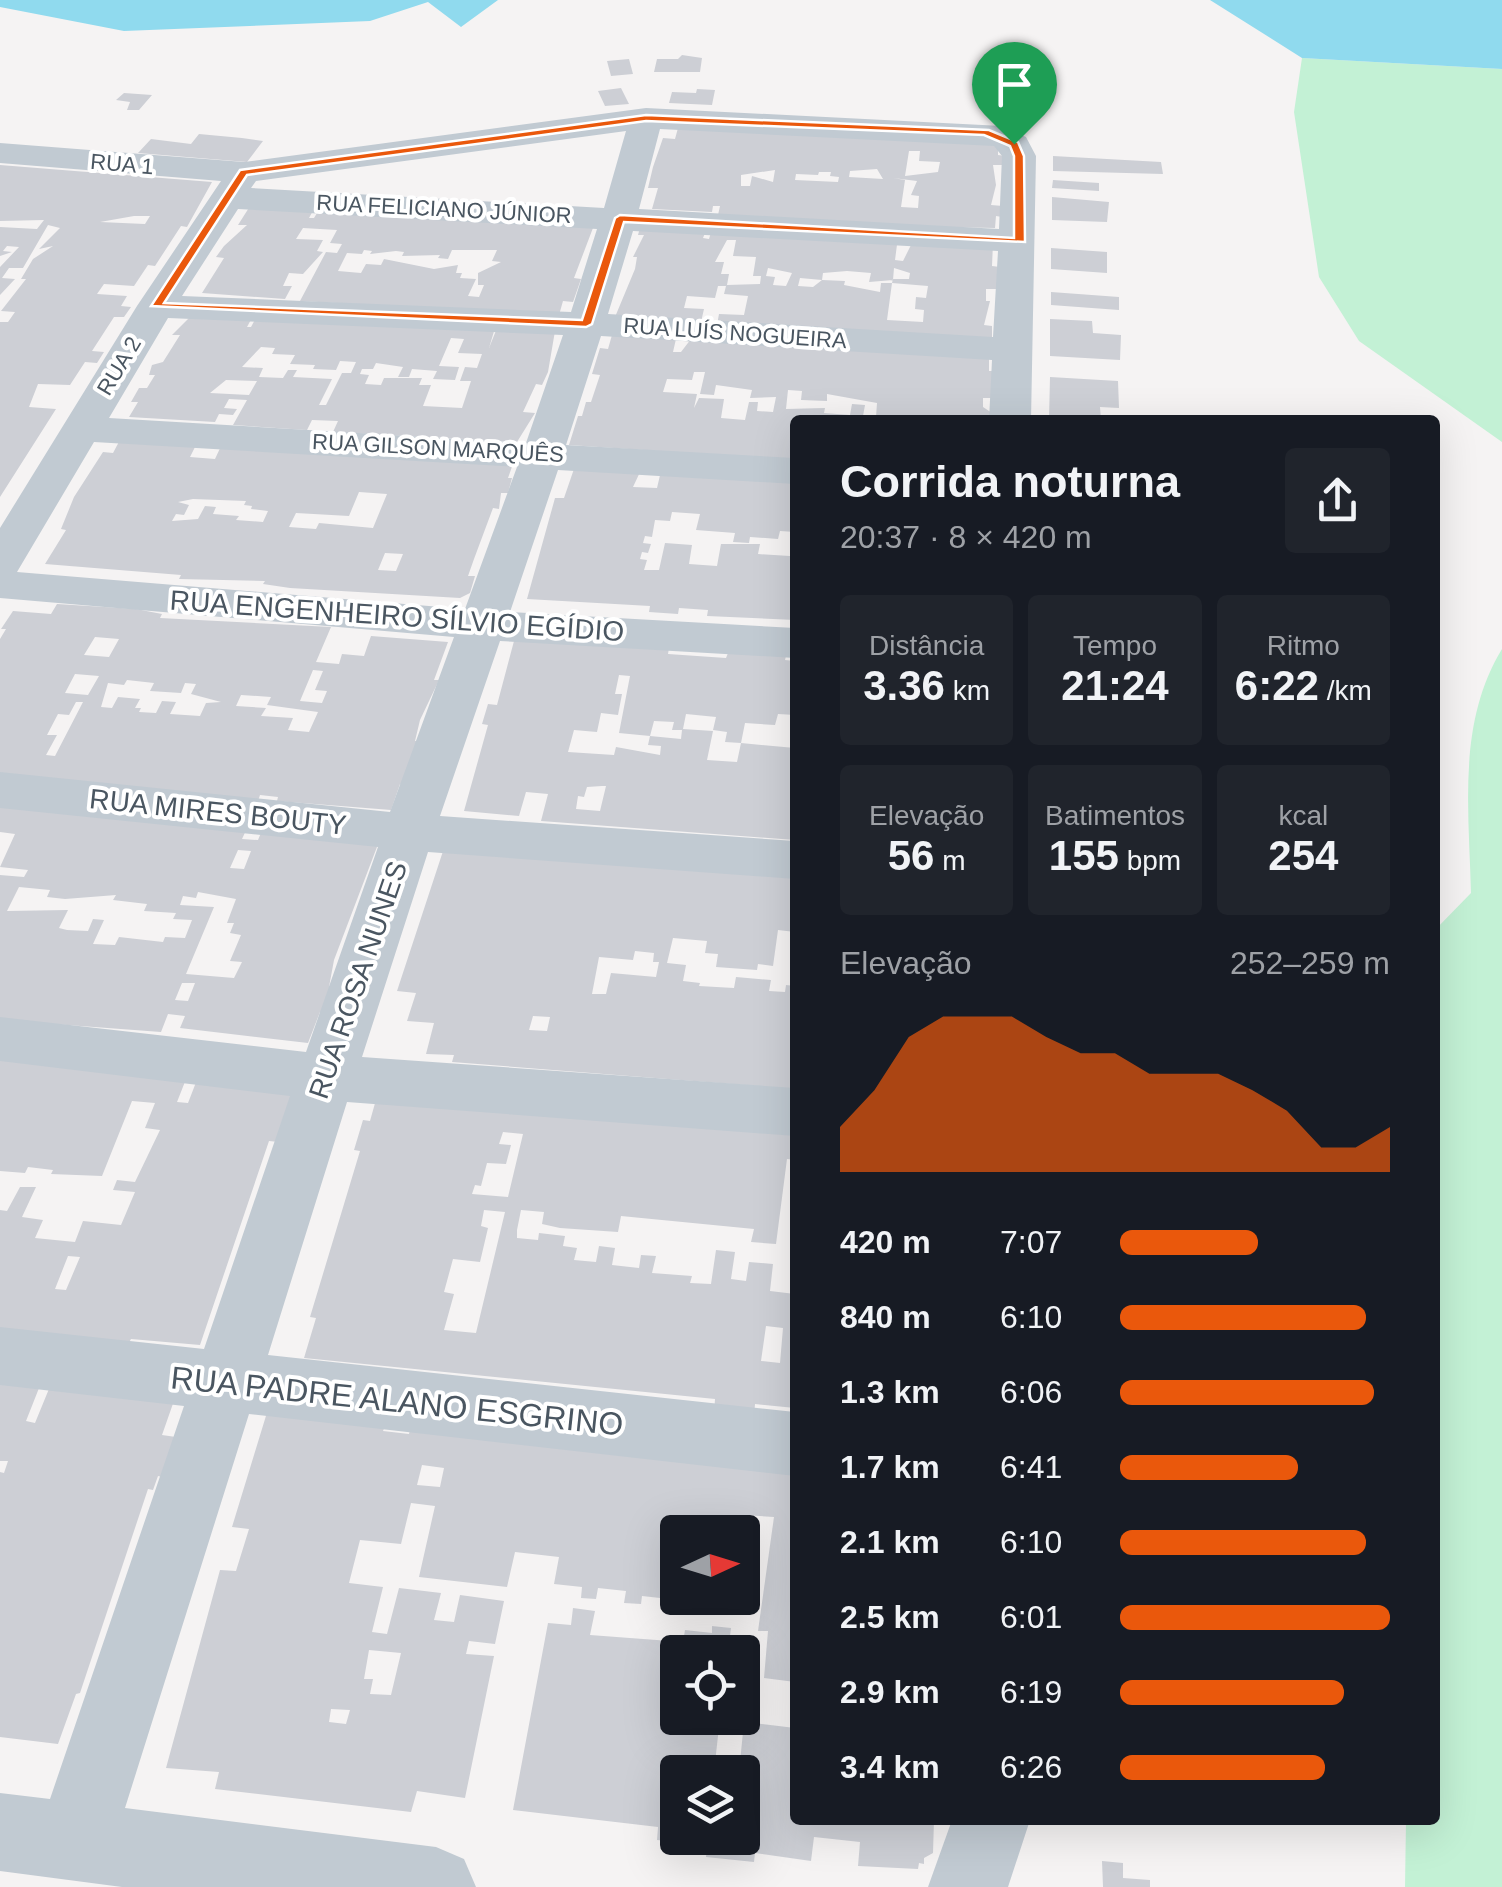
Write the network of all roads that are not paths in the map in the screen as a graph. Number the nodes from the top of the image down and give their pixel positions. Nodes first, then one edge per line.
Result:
1 (646, 118) junction
2 (0, 153) edge
3 (236, 185) junction
4 (620, 218) junction
5 (1020, 242) junction
6 (156, 306) junction
7 (586, 324) junction
8 (1014, 350) junction
9 (1010, 415) edge
10 (82, 429) junction
11 (545, 454) junction
12 (790, 471) edge
13 (0, 564) edge
14 (0, 584) edge
15 (480, 625) junction
16 (790, 643) edge
17 (0, 790) edge
18 (408, 832) junction
19 (790, 860) edge
20 (0, 1039) edge
21 (325, 1077) junction
22 (790, 1112) edge
23 (0, 1356) edge
24 (229, 1384) junction
25 (790, 1443) edge
26 (37, 1838) edge
27 (436, 1887) edge

1 - 3 street
1 - 4 street, RUA ROSA NUNES
1 - 5 street
2 - 3 street, RUA 1
3 - 4 street, RUA FELICIANO JÚNIOR
3 - 6 street, RUA 2
4 - 5 street, RUA FELICIANO JÚNIOR
4 - 7 street, RUA ROSA NUNES
5 - 8 street
6 - 7 street, RUA LUÍS NOGUEIRA
6 - 10 street, RUA 2
7 - 8 street, RUA LUÍS NOGUEIRA
7 - 11 street, RUA ROSA NUNES
8 - 9 street
10 - 11 street, RUA GILSON MARQUÊS
10 - 13 street, RUA 2
11 - 12 street, RUA GILSON MARQUÊS
11 - 15 street, RUA ROSA NUNES
14 - 15 street, RUA ENGENHEIRO SÍLVIO EGÍDIO
15 - 16 street, RUA ENGENHEIRO SÍLVIO EGÍDIO
15 - 18 street, RUA ROSA NUNES
17 - 18 street, RUA MIRES BOUTY
18 - 19 street, RUA MIRES BOUTY
18 - 21 street, RUA ROSA NUNES
20 - 21 street
21 - 22 street
21 - 24 street, RUA ROSA NUNES
23 - 24 street, RUA PADRE ALANO ESGRINO
24 - 25 street, RUA PADRE ALANO ESGRINO
24 - 26 street, RUA ROSA NUNES
26 - 27 street

